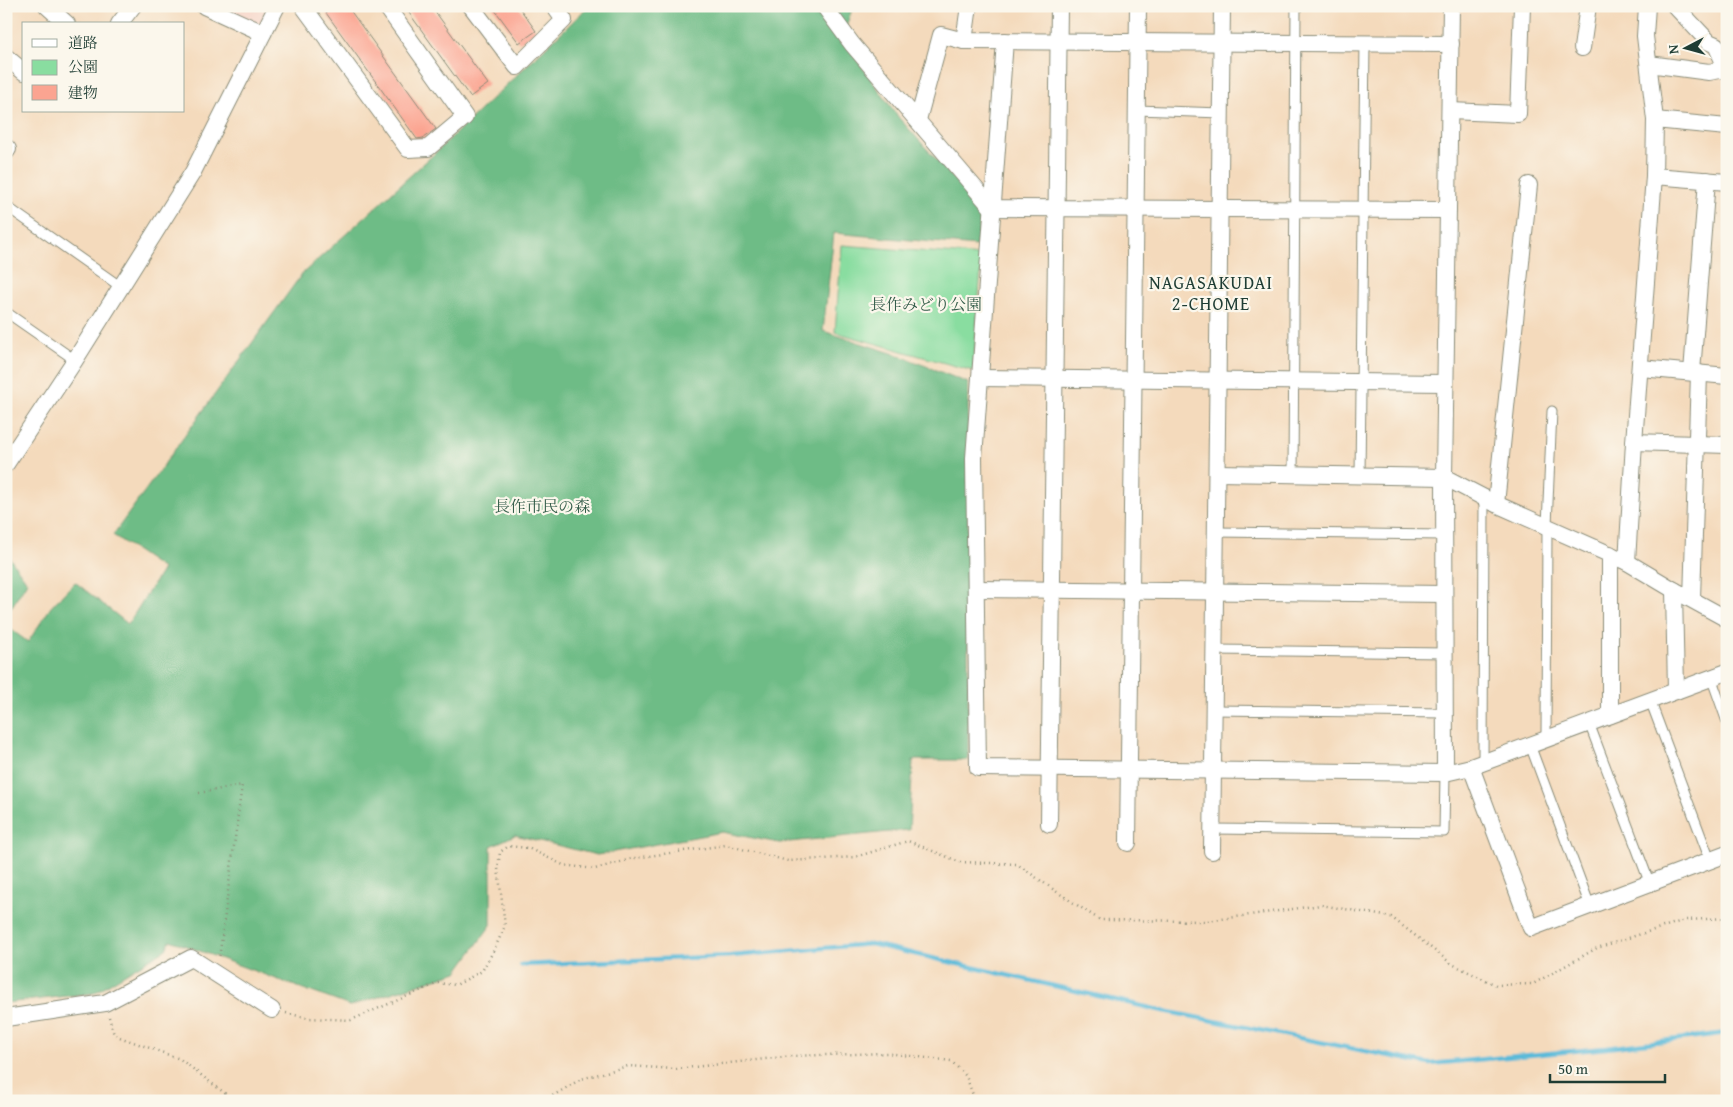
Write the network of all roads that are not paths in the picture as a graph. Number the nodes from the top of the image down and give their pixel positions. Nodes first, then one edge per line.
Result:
1 (47, 6) edge
2 (133, 6) edge
3 (204, 6) edge
4 (277, 6) edge
5 (302, 6) edge
6 (386, 6) edge
7 (471, 6) edge
8 (554, 6) edge
9 (824, 6) edge
10 (969, 6) edge
11 (1059, 6) edge
12 (1138, 6) edge
13 (1222, 6) edge
14 (1296, 6) edge
15 (1451, 6) edge
16 (1522, 6) edge
17 (1588, 6) edge
18 (1646, 6) edge
19 (1675, 6) edge
20 (66, 22) edge
21 (121, 22) edge
22 (263, 33) junction
23 (964, 40) junction
24 (1005, 41) junction
25 (1059, 41) junction
26 (1138, 42) junction
27 (1222, 42) junction
28 (1295, 42) junction
29 (1364, 42) junction
30 (1451, 44) junction
31 (1582, 48) dead end
32 (6, 57) edge
33 (1649, 64) junction
34 (22, 70) edge
35 (1727, 70) edge
36 (1137, 110) junction
37 (1450, 111) junction
38 (1220, 112) junction
39 (918, 120) junction
40 (1655, 120) junction
41 (1727, 127) edge
42 (6, 147) edge
43 (6, 152) edge
44 (1654, 176) junction
45 (1707, 180) junction
46 (1727, 182) edge
47 (1529, 185) dead end
48 (6, 206) edge
49 (992, 208) junction
50 (1057, 208) junction
51 (1136, 208) junction
52 (1220, 209) junction
53 (1294, 209) junction
54 (1363, 209) junction
55 (1448, 210) junction
56 (121, 288) junction
57 (6, 312) edge
58 (75, 360) junction
59 (1640, 368) junction
60 (1696, 373) junction
61 (1727, 376) edge
62 (980, 378) junction
63 (1055, 378) junction
64 (1134, 379) junction
65 (1218, 380) junction
66 (1293, 381) junction
67 (1361, 382) junction
68 (1446, 382) junction
69 (1552, 410) dead end
70 (1634, 442) junction
71 (1697, 444) junction
72 (1727, 445) edge
73 (6, 464) edge
74 (1217, 474) junction
75 (1292, 475) junction
76 (1360, 476) junction
77 (1444, 477) junction
78 (1490, 501) junction
79 (1547, 525) junction
80 (1216, 532) junction
81 (1444, 535) junction
82 (1610, 554) junction
83 (1628, 562) junction
84 (976, 589) junction
85 (1052, 590) junction
86 (1674, 590) junction
87 (1131, 591) junction
88 (1215, 592) junction
89 (1444, 594) junction
90 (1692, 599) junction
91 (1727, 619) edge
92 (1215, 650) junction
93 (1444, 653) junction
94 (1727, 672) edge
95 (1711, 678) junction
96 (1676, 690) junction
97 (1650, 700) junction
98 (1214, 710) junction
99 (1445, 713) junction
100 (1610, 715) junction
101 (1590, 722) junction
102 (1727, 722) edge
103 (1546, 739) junction
104 (1530, 745) junction
105 (1477, 764) junction
106 (1050, 769) junction
107 (1129, 770) junction
108 (1213, 770) junction
109 (1445, 773) junction
110 (1050, 824) dead end
111 (1213, 829) junction
112 (1128, 843) dead end
113 (1212, 851) dead end
114 (1727, 854) edge
115 (1710, 860) junction
116 (1650, 884) junction
117 (1590, 906) junction
118 (272, 1010) road end
119 (6, 1018) edge

1 - 20 street
2 - 21 street
3 - 22 street
4 - 22 street
5 - 6 street
7 - 8 street
9 - 39 street
10 - 23 street
11 - 25 street
12 - 26 street
13 - 27 street
14 - 28 lane
15 - 30 street
16 - 37 street
17 - 31 street
18 - 33 street
19 - 35 street
22 - 56 street
23 - 24 street
23 - 39 street
24 - 25 street
24 - 49 street
25 - 26 street
25 - 50 street
26 - 27 street
26 - 36 street
27 - 28 street
27 - 38 street
28 - 29 street
28 - 53 lane
29 - 30 street
29 - 54 lane
30 - 37 street
32 - 34 street
33 - 35 street
33 - 40 street
36 - 38 lane
36 - 51 street
37 - 55 street
38 - 52 street
39 - 49 street
40 - 41 street
40 - 44 street
42 - 43 street
44 - 45 street
44 - 59 street
45 - 46 street
45 - 60 street
47 - 78 street
48 - 56 lane
49 - 50 street
49 - 62 street
50 - 51 street
50 - 63 street
51 - 52 street
51 - 64 street
52 - 53 street
52 - 65 street
53 - 54 street
53 - 66 lane
54 - 55 street
54 - 67 lane
55 - 68 street
56 - 58 street
57 - 58 lane
58 - 73 street
59 - 60 street
59 - 70 street
60 - 61 street
60 - 71 street
62 - 63 street
62 - 84 street
63 - 64 street
63 - 85 street
64 - 65 street
64 - 87 street
65 - 66 street
65 - 74 street
66 - 67 street
66 - 75 lane
67 - 68 street
67 - 76 lane
68 - 77 street
69 - 79 lane
70 - 71 street
70 - 83 street
71 - 72 street
71 - 90 street
74 - 75 street
74 - 80 street
75 - 76 street
76 - 77 street
77 - 78 street
77 - 81 street
78 - 79 street
78 - 105 lane
79 - 82 street
79 - 103 lane
80 - 81 lane
80 - 88 street
81 - 89 street
82 - 83 street
82 - 100 street
83 - 86 street
84 - 85 street
84 - 106 street
85 - 87 street
85 - 106 street
86 - 90 street
86 - 96 street
87 - 88 street
87 - 107 street
88 - 89 street
88 - 92 street
89 - 93 street
90 - 91 street
92 - 93 lane
92 - 98 street
93 - 99 street
94 - 95 street
95 - 96 street
95 - 102 lane
96 - 97 street
97 - 100 street
97 - 115 lane
98 - 99 lane
98 - 108 street
99 - 109 street
100 - 101 street
101 - 103 street
101 - 116 lane
103 - 104 street
104 - 105 street
104 - 117 lane
105 - 109 street
105 - 117 street
106 - 107 street
106 - 110 street
107 - 108 street
107 - 112 street
108 - 109 street
108 - 111 street
109 - 111 lane
111 - 113 street
114 - 115 street
115 - 116 street
116 - 117 street
118 - 119 street

